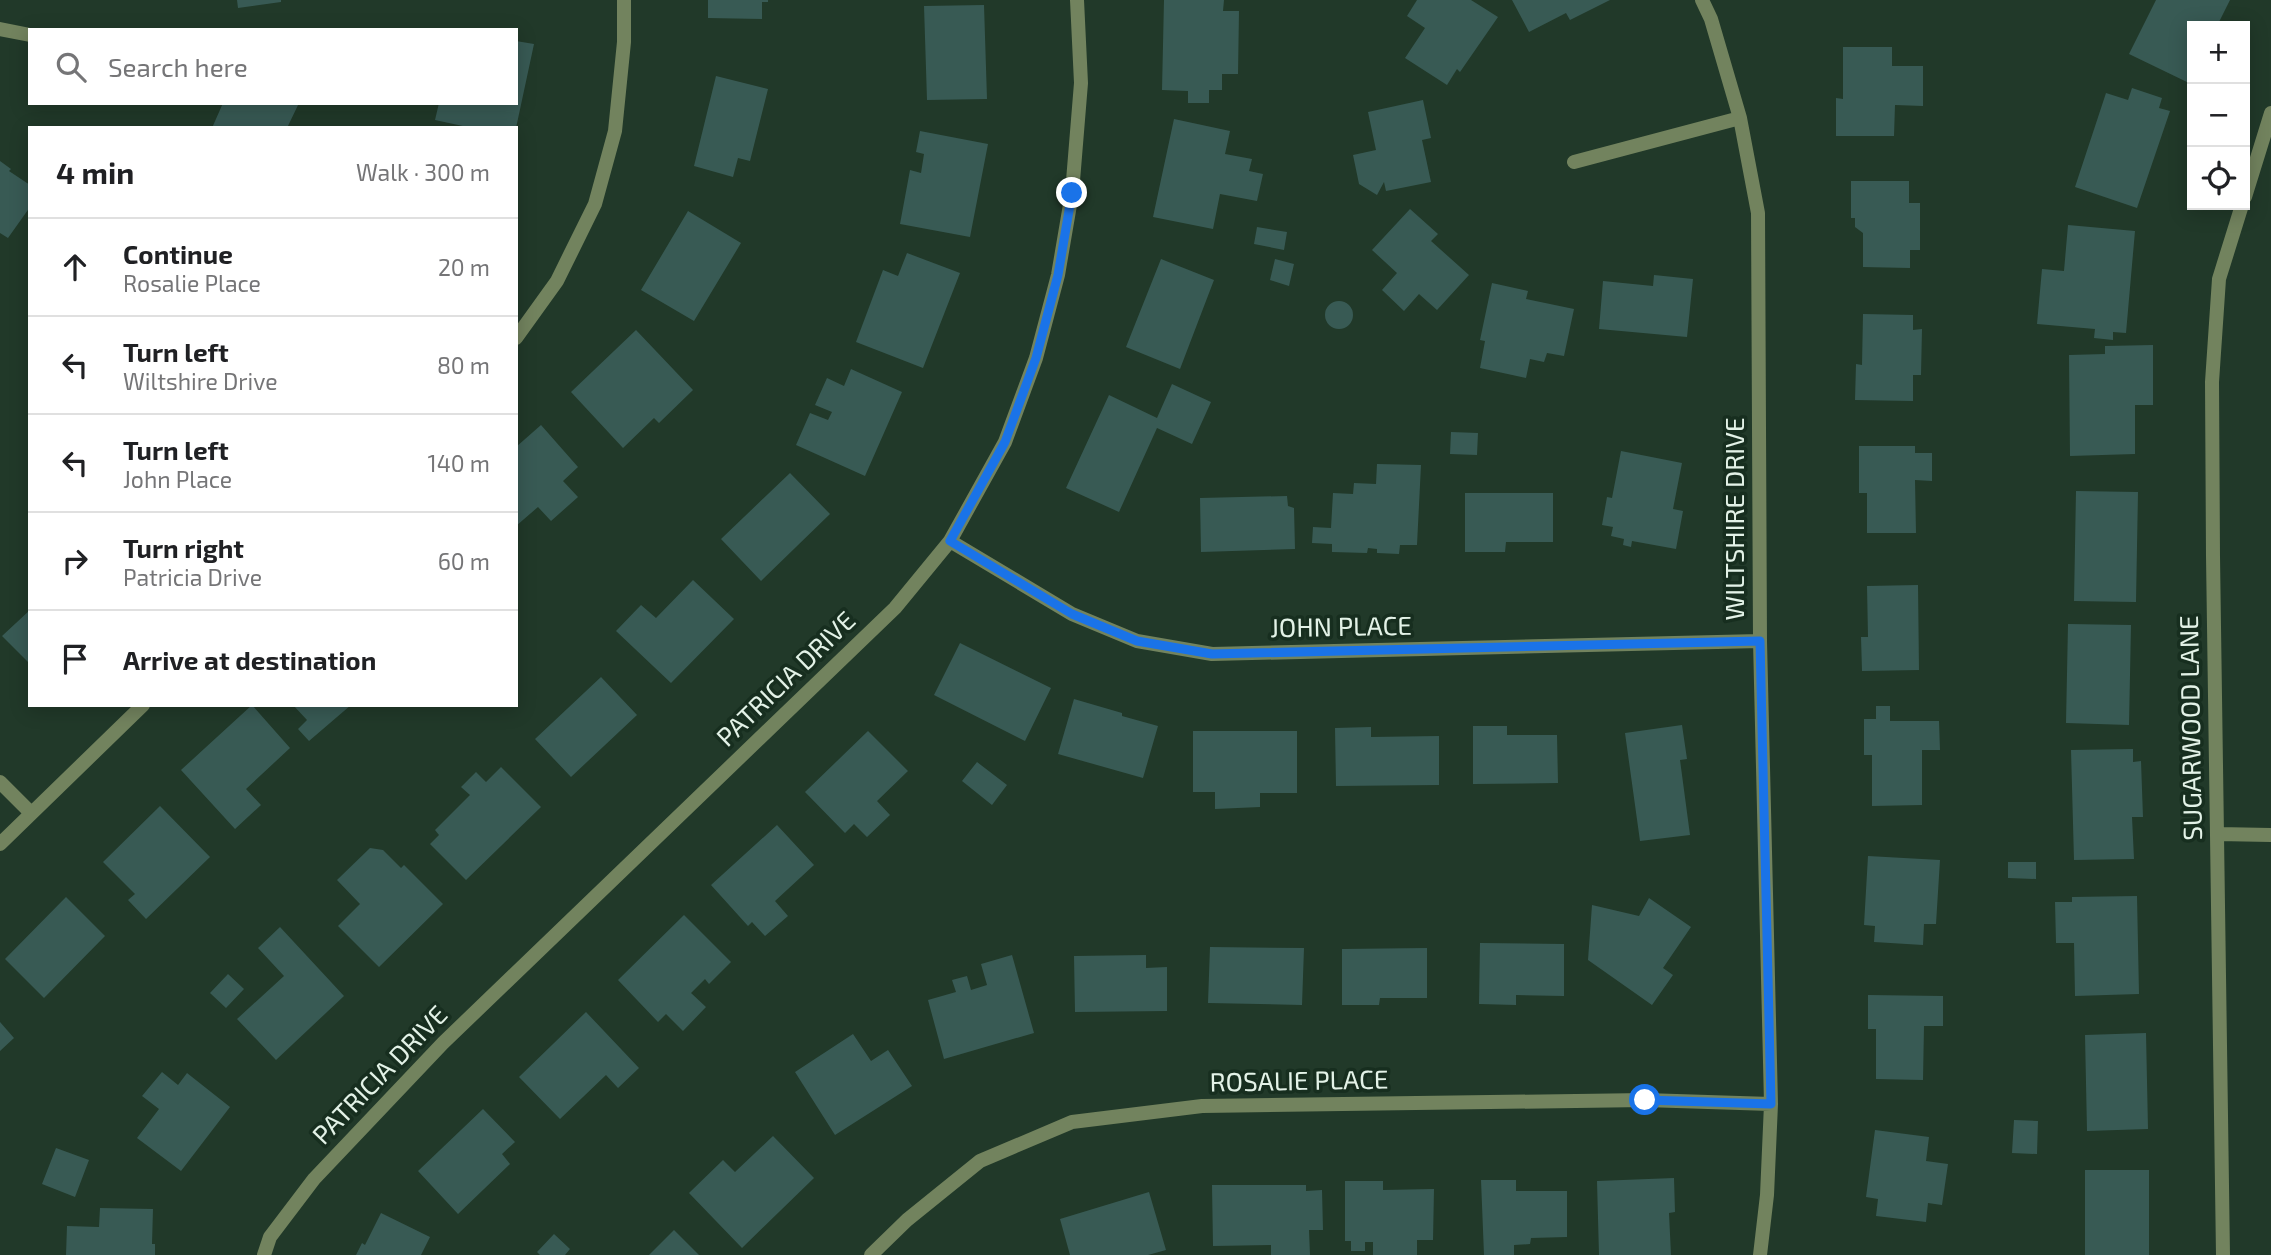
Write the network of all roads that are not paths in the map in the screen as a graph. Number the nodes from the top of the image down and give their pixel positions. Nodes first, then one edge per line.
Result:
1 (624, 0) edge
2 (1077, 0) edge
3 (1702, 0) edge
4 (0, 29) edge
5 (28, 36) edge
6 (2271, 113) edge
7 (1740, 118) junction
8 (1574, 162) dead end
9 (2250, 181) edge
10 (2240, 210) edge
11 (518, 335) edge
12 (950, 541) junction
13 (1760, 641) junction
14 (140, 707) edge
15 (0, 782) edge
16 (31, 813) junction
17 (2218, 834) junction
18 (2271, 835) edge
19 (0, 844) edge
20 (1771, 1104) junction
21 (264, 1255) edge
22 (871, 1255) edge
23 (1760, 1255) edge
24 (2223, 1255) edge

1 - 11 street
2 - 12 street, PATRICIA DRIVE
3 - 7 street, WILTSHIRE DRIVE
4 - 5 street
6 - 9 street
7 - 8 street
7 - 13 street, WILTSHIRE DRIVE
10 - 17 street, SUGARWOOD LANE
12 - 13 street, JOHN PLACE
12 - 21 street, PATRICIA DRIVE
13 - 20 street, WILTSHIRE DRIVE
14 - 16 street
15 - 16 street
16 - 19 street
17 - 18 street
17 - 24 street, SUGARWOOD LANE
20 - 22 street, ROSALIE PLACE
20 - 23 street, WILTSHIRE DRIVE

